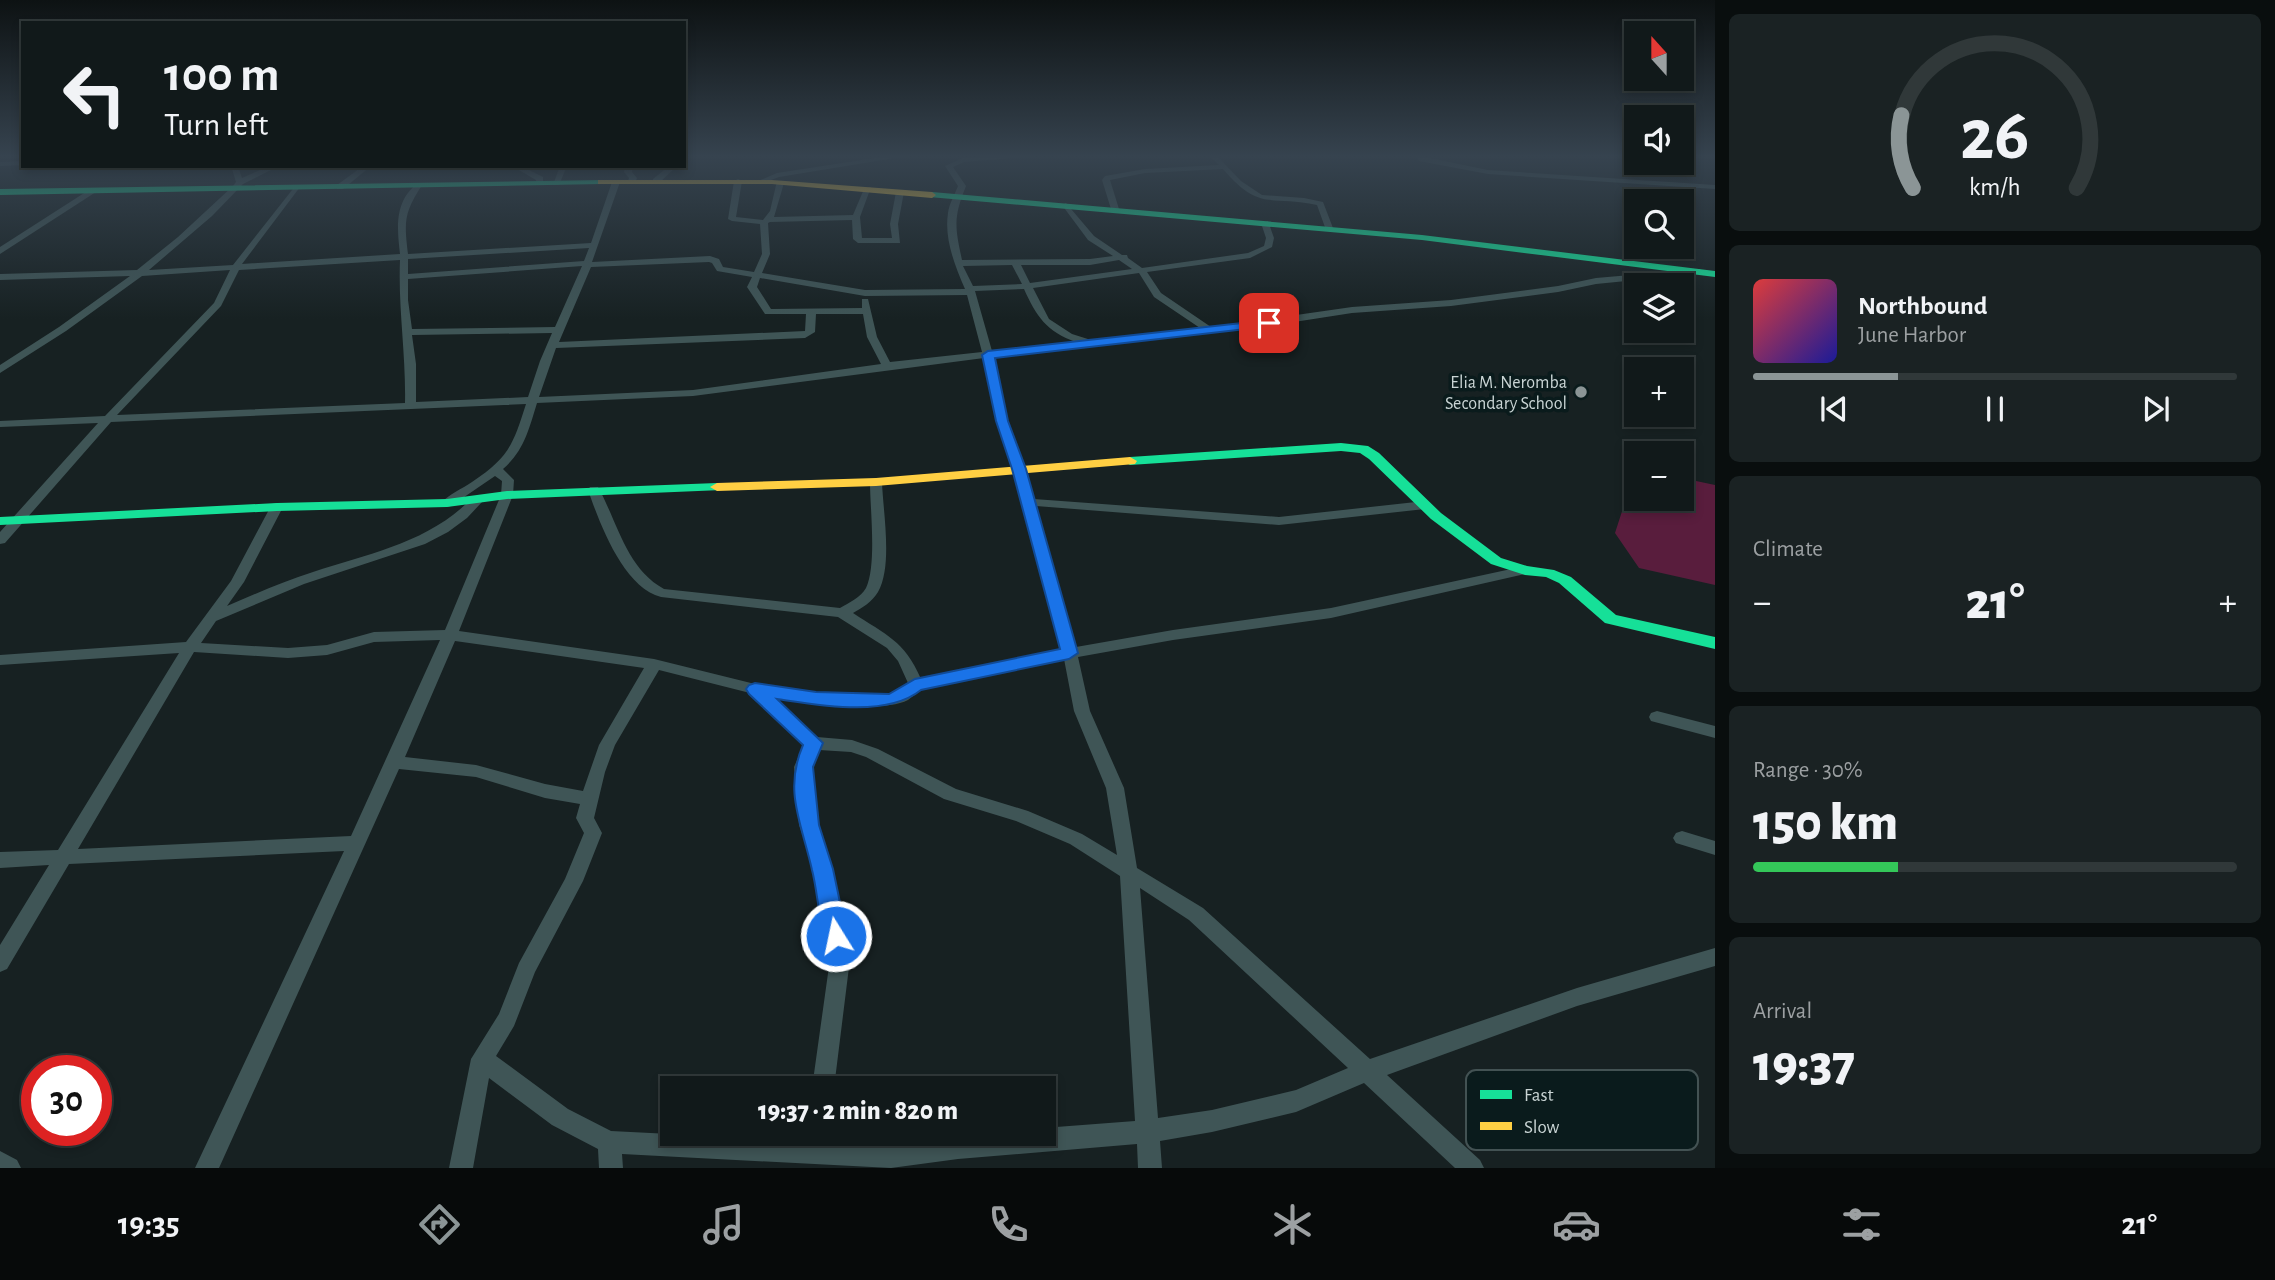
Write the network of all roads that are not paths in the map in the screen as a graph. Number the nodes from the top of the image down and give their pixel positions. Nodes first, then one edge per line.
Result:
1 (65, 210) edge
2 (213, 210) edge
3 (279, 210) edge
4 (404, 210) edge
5 (609, 210) edge
6 (733, 210) edge
7 (774, 210) edge
8 (859, 210) edge
9 (897, 210) edge
10 (952, 210) edge
11 (1069, 210) edge
12 (1120, 210) edge
13 (1322, 210) edge
14 (856, 217) junction
15 (767, 221) junction
16 (1265, 223) junction
17 (1329, 228) junction
18 (25, 235) junction
19 (0, 239) edge
20 (592, 245) junction
21 (0, 251) edge
22 (404, 255) junction
23 (1125, 257) junction
24 (958, 263) junction
25 (587, 264) junction
26 (1015, 264) junction
27 (236, 266) junction
28 (1697, 271) junction
29 (1143, 272) junction
30 (140, 273) junction
31 (759, 274) junction
32 (1715, 274) edge
33 (0, 276) edge
34 (404, 277) junction
35 (1030, 286) junction
36 (970, 291) junction
37 (864, 293) junction
38 (865, 311) junction
39 (811, 312) junction
40 (559, 330) junction
41 (1210, 330) junction
42 (408, 332) junction
43 (1091, 343) junction
44 (552, 345) junction
45 (988, 355) junction
46 (887, 366) junction
47 (0, 370) edge
48 (533, 401) junction
49 (410, 404) junction
50 (107, 419) junction
51 (0, 424) edge
52 (495, 469) junction
53 (1019, 469) junction
54 (876, 482) junction
55 (594, 490) junction
56 (507, 495) junction
57 (478, 499) junction
58 (1028, 502) junction
59 (447, 503) junction
60 (1425, 505) junction
61 (277, 507) junction
62 (8, 521) edge
63 (0, 540) edge
64 (1525, 570) junction
65 (842, 613) junction
66 (214, 617) junction
67 (450, 635) junction
68 (1715, 643) edge
69 (191, 647) junction
70 (1069, 653) junction
71 (0, 660) edge
72 (654, 664) junction
73 (915, 685) junction
74 (755, 689) junction
75 (1657, 717) dead end
76 (1715, 732) edge
77 (813, 743) junction
78 (394, 762) junction
79 (589, 799) junction
80 (1682, 838) dead end
81 (356, 843) junction
82 (1715, 848) edge
83 (64, 856) junction
84 (0, 860) edge
85 (1129, 873) junction
86 (1715, 957) edge
87 (0, 963) edge
88 (482, 1059) junction
89 (1364, 1072) junction
90 (825, 1076) edge
91 (1149, 1131) junction
92 (1056, 1139) edge
93 (609, 1142) junction
94 (660, 1142) edge
95 (834, 1146) edge
96 (970, 1146) edge
97 (0, 1163) edge
98 (9, 1168) edge
99 (207, 1168) edge
100 (461, 1168) edge
101 (611, 1168) edge
102 (1150, 1168) edge
103 (1472, 1168) edge

1 - 18 street
2 - 30 street
3 - 27 street
4 - 22 street
5 - 20 street
6 - 15 street
7 - 15 street
8 - 14 street
9 - 14 street
10 - 24 street
11 - 23 street
12 - 16 street
13 - 17 street
14 - 15 street
15 - 31 street
16 - 17 street
16 - 29 street
17 - 28 street
18 - 19 street
18 - 21 street
20 - 22 street
20 - 25 street
22 - 27 street
22 - 34 street
23 - 26 street
23 - 29 street
24 - 26 street
24 - 36 street
25 - 31 street
25 - 34 street
25 - 40 street
26 - 35 street
27 - 30 street
27 - 50 street
28 - 32 street
28 - 41 street
29 - 35 street
29 - 41 street
30 - 33 street
30 - 47 street
31 - 37 street
31 - 39 street
34 - 42 street
35 - 36 street
35 - 43 street
36 - 37 street
36 - 45 street
37 - 38 street
38 - 39 street
38 - 46 street
39 - 44 street
40 - 42 street
40 - 44 street
41 - 43 street
42 - 49 street
43 - 45 street
44 - 48 street
45 - 46 street
45 - 53 street
46 - 48 street
48 - 49 street
48 - 52 street
49 - 50 street
50 - 51 street
50 - 62 street
52 - 56 street
52 - 59 street
53 - 54 street
53 - 58 street
53 - 60 street
54 - 55 street
54 - 65 street
55 - 56 street
55 - 65 street
56 - 57 street
56 - 67 street
57 - 59 street
57 - 66 street
58 - 60 street
58 - 70 street
59 - 61 street
60 - 64 street
61 - 62 street
61 - 66 street
62 - 63 street
64 - 68 street
64 - 70 street
65 - 73 street
66 - 69 street
67 - 69 street
67 - 72 street
67 - 78 street
69 - 71 street
69 - 83 street
70 - 73 street
70 - 85 street
72 - 74 street
72 - 79 street
73 - 74 street
74 - 77 street
75 - 76 street
77 - 85 street
77 - 90 street
78 - 79 street
78 - 81 street
79 - 88 street
80 - 82 street
81 - 83 street
81 - 99 street
83 - 84 street
83 - 87 street
85 - 89 street
85 - 91 street
86 - 89 street
88 - 93 street
88 - 100 street
89 - 91 street
89 - 103 street
91 - 92 street
91 - 102 street
93 - 94 street
93 - 101 street
95 - 96 street
97 - 98 street

